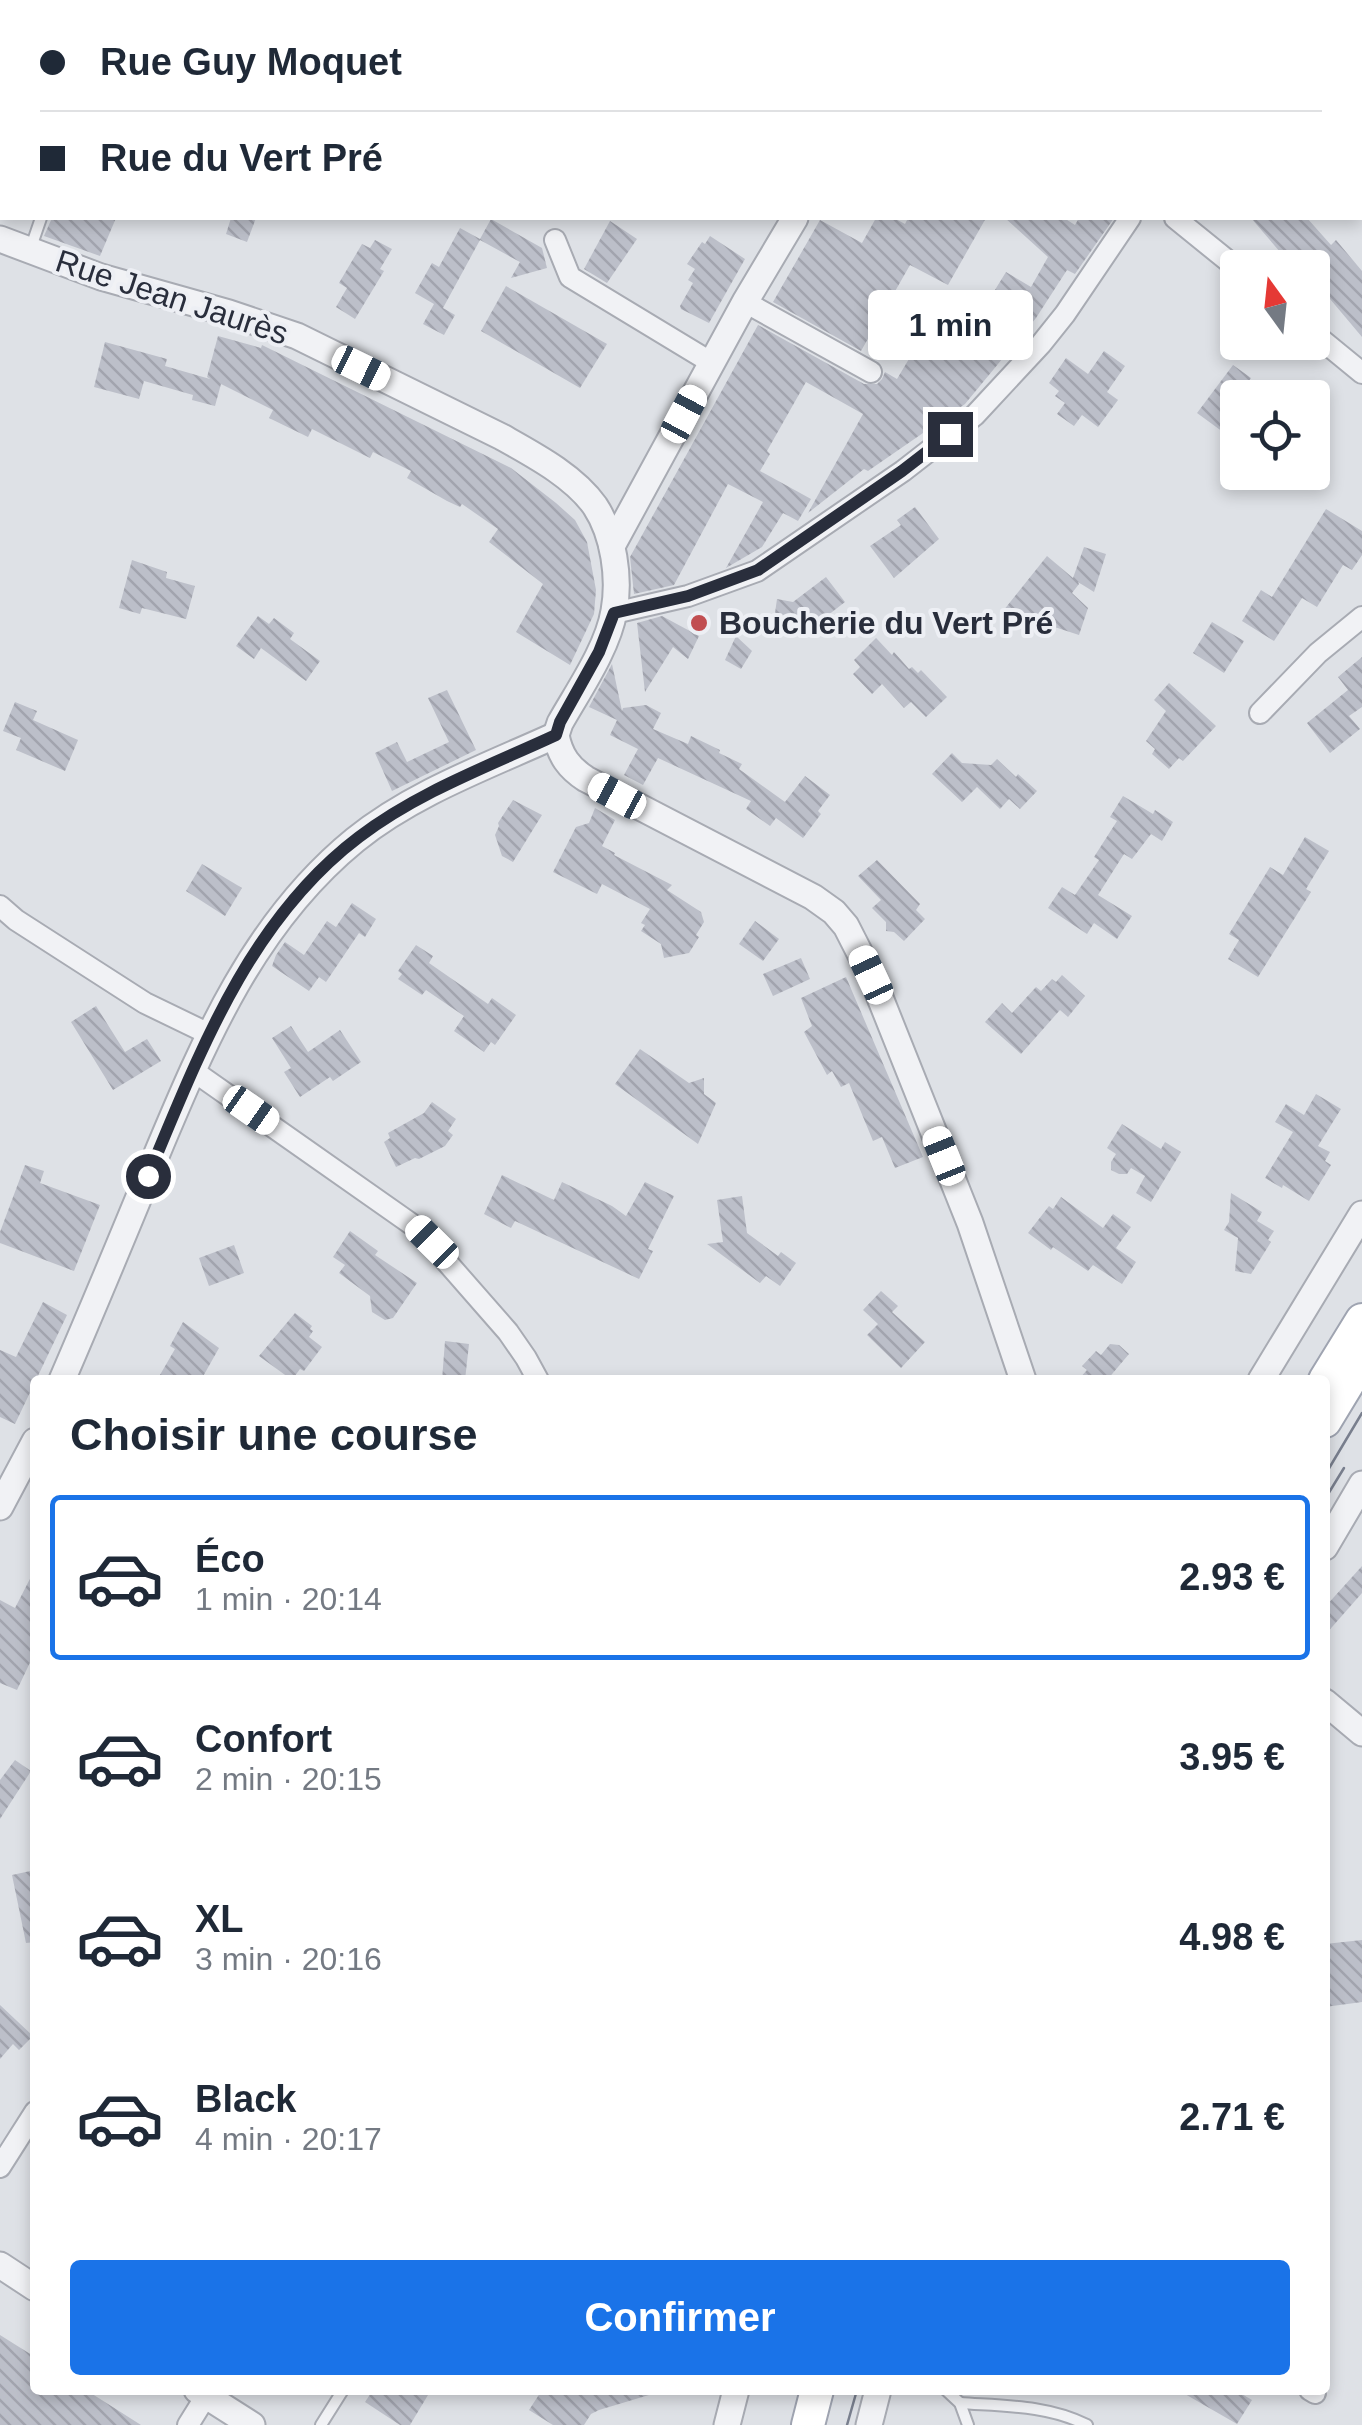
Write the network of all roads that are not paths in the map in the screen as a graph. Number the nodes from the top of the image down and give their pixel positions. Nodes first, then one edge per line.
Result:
1 (39, 220) edge
2 (794, 220) edge
3 (1129, 220) edge
4 (1177, 220) edge
5 (0, 239) edge
6 (556, 240) dead end
7 (30, 250) junction
8 (1220, 255) edge
9 (745, 302) junction
10 (1330, 347) edge
11 (712, 363) junction
12 (871, 372) dead end
13 (1362, 374) edge
14 (612, 546) junction
15 (614, 613) junction
16 (1362, 617) edge
17 (1260, 712) dead end
18 (556, 735) junction
19 (0, 906) edge
20 (209, 1034) junction
21 (192, 1070) junction
22 (1362, 1214) edge
23 (1362, 1320) edge
24 (1362, 1360) edge
25 (64, 1375) edge
26 (535, 1375) edge
27 (1021, 1375) edge
28 (1264, 1375) edge
29 (1328, 1375) edge
30 (1330, 1413) edge
31 (30, 1451) edge
32 (1362, 1484) edge
33 (0, 1507) edge
34 (1330, 1538) edge
35 (1330, 1706) edge
36 (1362, 1732) edge
37 (30, 2120) edge
38 (0, 2168) edge
39 (0, 2266) edge
40 (30, 2285) edge
41 (201, 2395) edge
42 (205, 2395) edge
43 (340, 2395) edge
44 (735, 2395) edge
45 (793, 2395) edge
46 (816, 2395) edge
47 (877, 2395) edge
48 (951, 2395) edge
49 (960, 2403) junction
50 (188, 2425) edge
51 (252, 2425) edge
52 (322, 2425) edge
53 (727, 2425) edge
54 (785, 2425) edge
55 (808, 2425) edge
56 (869, 2425) edge
57 (968, 2425) edge
58 (1087, 2425) edge

1 - 7 lane
2 - 9 street
3 - 15 street
4 - 8 street
5 - 7 street, Rue Jean Jaurès
6 - 11 street
7 - 14 street, Rue Jean Jaurès
9 - 11 street
9 - 12 street
10 - 13 street
11 - 14 street
14 - 15 street, Rue Jean Jaurès
15 - 18 street, Rue Jean Jaurès
16 - 17 street
18 - 20 street
18 - 27 street
19 - 20 street
20 - 21 street
21 - 25 street
21 - 26 street
22 - 28 street
23 - 29 main road
24 - 30 main road
31 - 33 street
32 - 34 street
35 - 36 street
37 - 38 street
39 - 40 street
41 - 50 street
42 - 51 street
43 - 52 lane
44 - 53 street
45 - 54 main road
46 - 55 main road
47 - 56 street
48 - 49 lane
49 - 57 lane
49 - 58 lane

